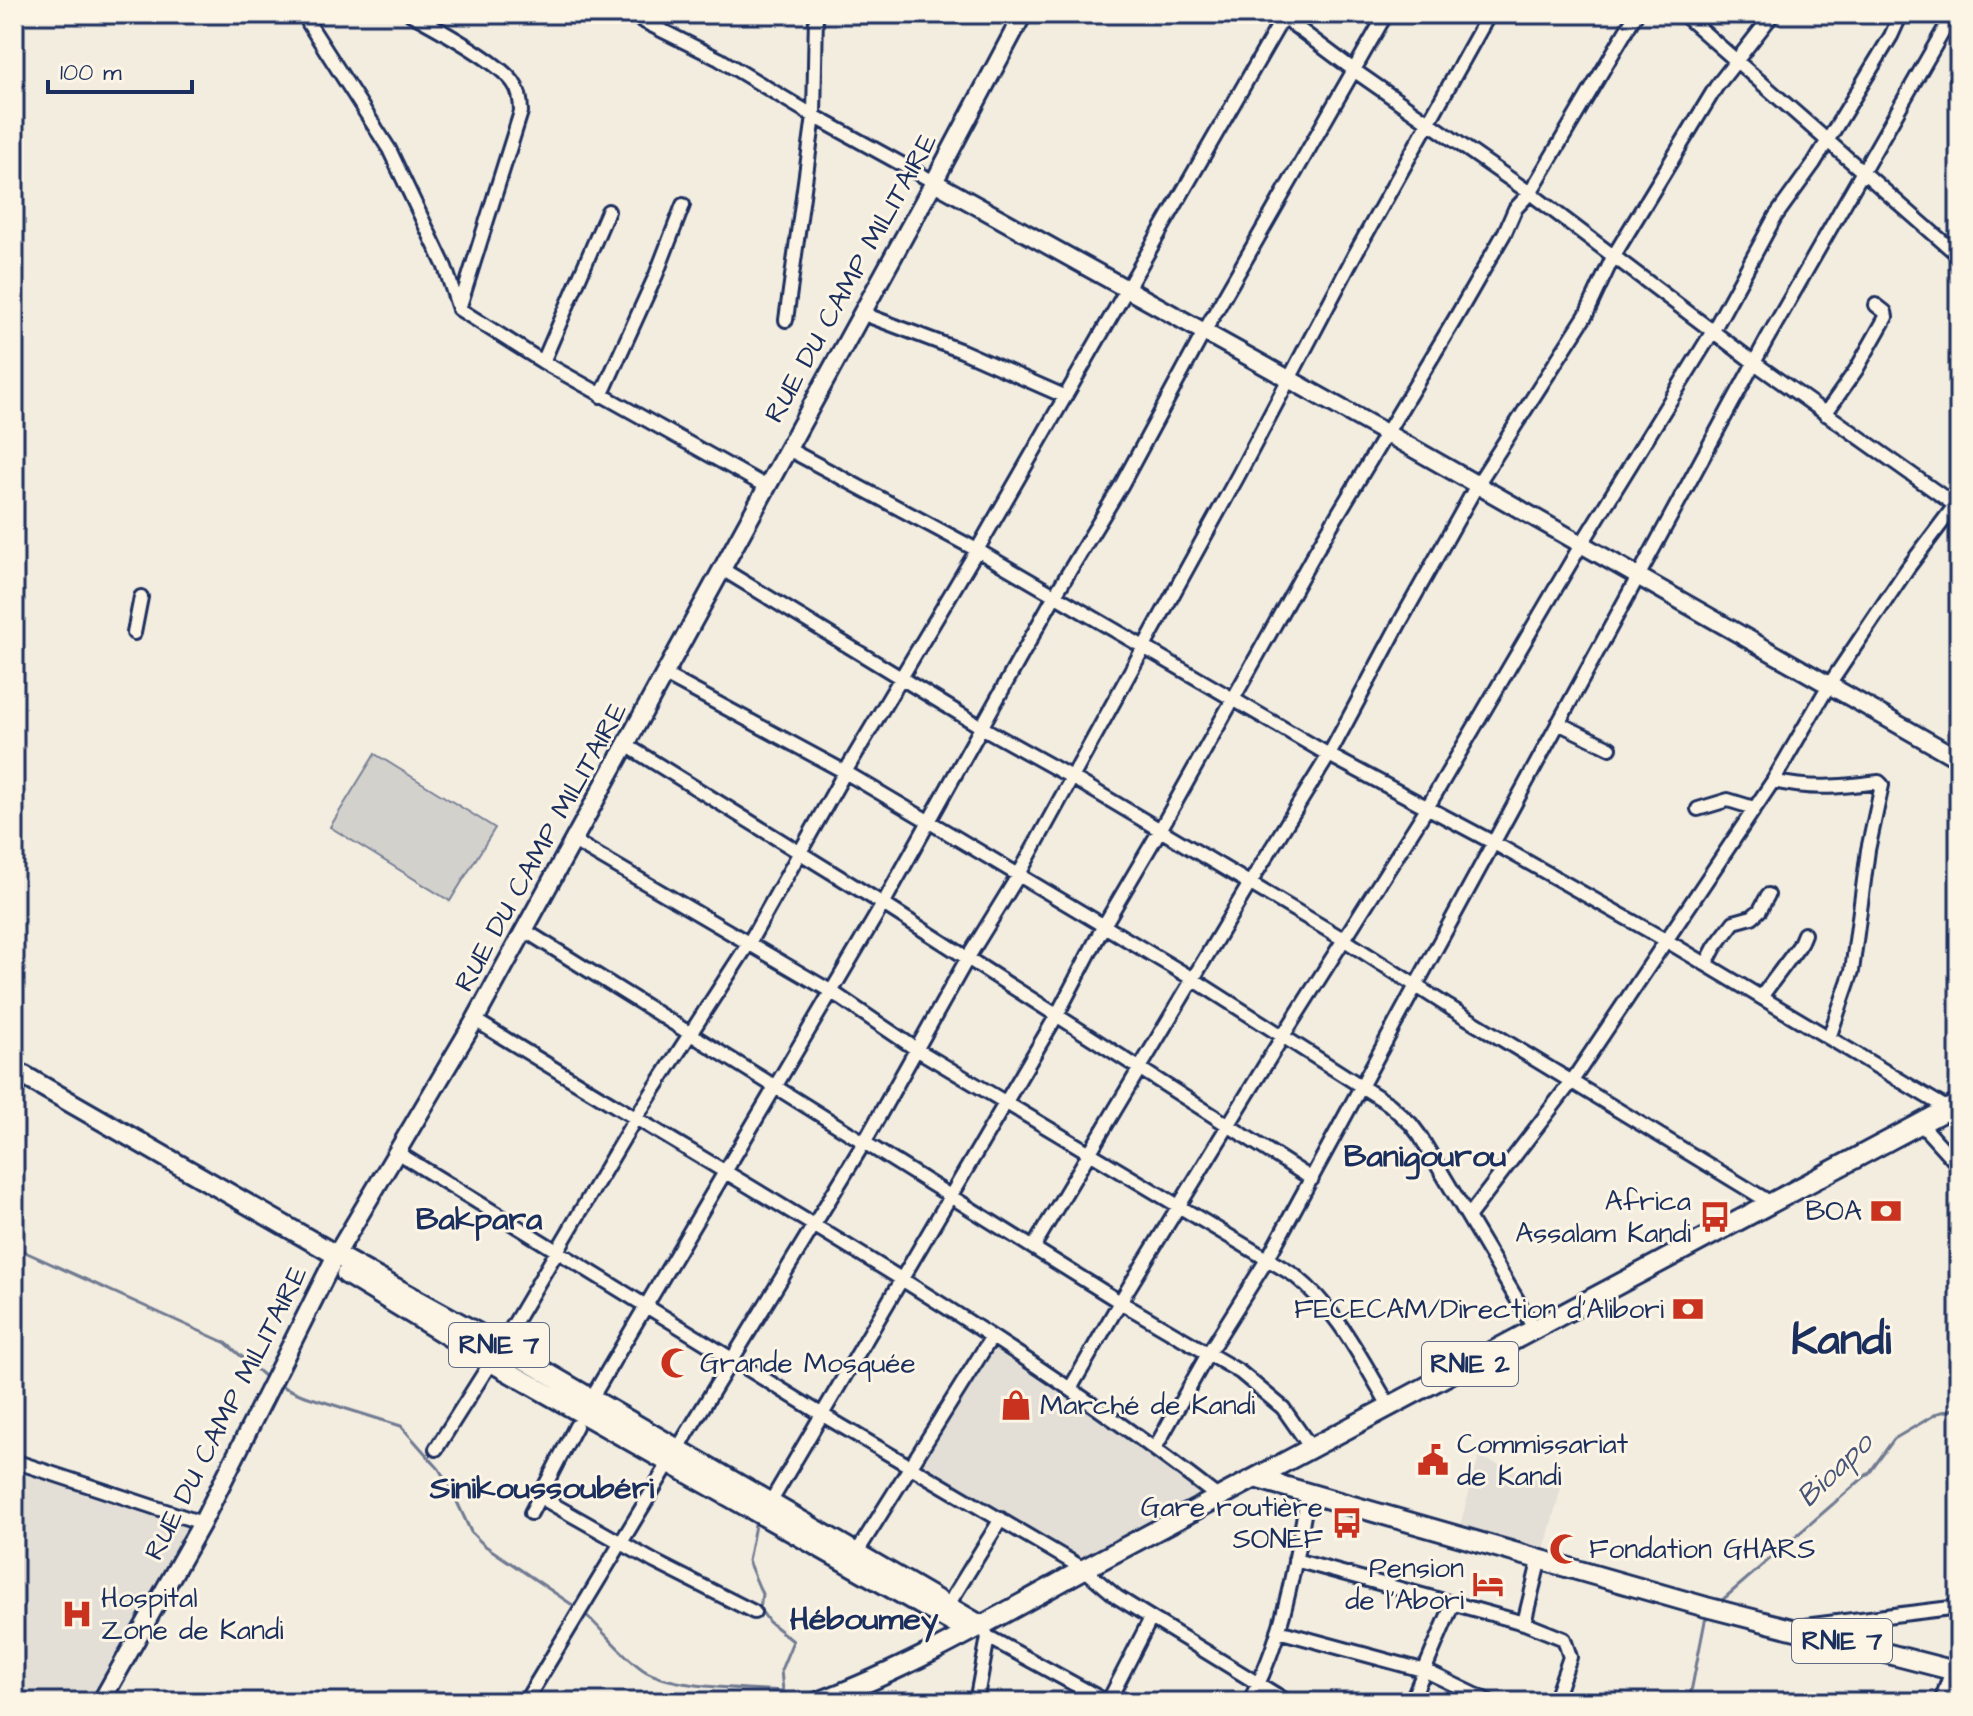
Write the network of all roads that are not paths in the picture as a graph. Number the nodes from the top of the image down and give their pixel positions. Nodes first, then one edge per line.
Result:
1 (307, 14) edge
2 (411, 14) edge
3 (629, 14) edge
4 (816, 14) edge
5 (1023, 14) edge
6 (1386, 14) edge
7 (1489, 14) edge
8 (1636, 14) edge
9 (1683, 14) edge
10 (1773, 14) edge
11 (1901, 14) edge
12 (1953, 14) edge
13 (1283, 15) edge
14 (1736, 59) junction
15 (1355, 71) junction
16 (814, 116) junction
17 (1428, 122) junction
18 (1827, 138) junction
19 (1862, 170) junction
20 (934, 182) junction
21 (1530, 193) junction
22 (683, 205) dead end
23 (608, 211) dead end
24 (1959, 256) edge
25 (1613, 257) junction
26 (1127, 288) junction
27 (1876, 305) dead end
28 (459, 309) junction
29 (861, 313) junction
30 (786, 320) dead end
31 (1713, 331) junction
32 (1204, 332) junction
33 (543, 362) junction
34 (1756, 364) junction
35 (1288, 380) junction
36 (601, 396) junction
37 (1064, 396) junction
38 (1825, 414) junction
39 (1386, 433) junction
40 (788, 449) junction
41 (1477, 485) junction
42 (767, 487) junction
43 (1958, 505) edge
44 (1581, 545) junction
45 (977, 550) junction
46 (722, 569) junction
47 (1636, 576) junction
48 (1055, 595) junction
49 (141, 597) dead end
50 (134, 633) dead end
51 (1143, 648) junction
52 (665, 675) junction
53 (901, 678) junction
54 (1829, 685) junction
55 (1234, 699) junction
56 (1558, 723) junction
57 (983, 728) junction
58 (626, 745) junction
59 (1610, 748) dead end
60 (1329, 755) junction
61 (1959, 759) edge
62 (845, 772) junction
63 (1073, 778) junction
64 (1773, 781) junction
65 (1427, 808) junction
66 (1754, 808) junction
67 (1698, 809) dead end
68 (928, 821) junction
69 (1160, 830) junction
70 (572, 840) junction
71 (1494, 843) junction
72 (798, 854) junction
73 (1018, 876) junction
74 (1250, 883) junction
75 (1768, 895) dead end
76 (883, 904) junction
77 (1103, 927) junction
78 (524, 930) junction
79 (1804, 934) dead end
80 (1343, 939) junction
81 (1667, 941) junction
82 (749, 943) junction
83 (967, 959) junction
84 (1706, 964) junction
85 (1193, 979) junction
86 (1415, 985) junction
87 (832, 992) junction
88 (1761, 997) junction
89 (1057, 1015) junction
90 (475, 1020) junction
91 (691, 1034) junction
92 (1283, 1036) junction
93 (1829, 1038) junction
94 (916, 1049) junction
95 (1141, 1069) junction
96 (14, 1070) edge
97 (1572, 1081) junction
98 (14, 1084) edge
99 (777, 1087) junction
100 (1362, 1087) junction
101 (1005, 1102) junction
102 (1953, 1106) edge
103 (635, 1119) junction
104 (1920, 1123) junction
105 (1230, 1126) junction
106 (865, 1141) junction
107 (1091, 1152) junction
108 (398, 1153) junction
109 (1959, 1166) edge
110 (725, 1173) junction
111 (1312, 1179) junction
112 (952, 1197) junction
113 (1771, 1203) junction
114 (1180, 1206) junction
115 (1468, 1217) junction
116 (814, 1225) junction
117 (1034, 1246) junction
118 (556, 1252) junction
119 (1268, 1258) junction
120 (334, 1260) junction
121 (900, 1280) junction
122 (1120, 1302) junction
123 (647, 1306) junction
124 (1535, 1330) junction
125 (991, 1338) junction
126 (1209, 1352) junction
127 (496, 1354) junction
128 (732, 1358) junction
129 (1070, 1389) junction
130 (591, 1399) junction
131 (1390, 1407) junction
132 (821, 1414) junction
133 (576, 1426) dead end
134 (1155, 1448) junction
135 (1311, 1448) junction
136 (436, 1449) dead end
137 (673, 1456) junction
138 (14, 1461) edge
139 (911, 1465) junction
140 (1255, 1478) junction
141 (1308, 1493) junction
142 (540, 1497) junction
143 (1219, 1498) junction
144 (770, 1503) junction
145 (531, 1513) dead end
146 (1001, 1519) junction
147 (202, 1523) junction
148 (622, 1543) junction
149 (857, 1552) junction
150 (1540, 1558) junction
151 (1295, 1560) junction
152 (1084, 1569) junction
153 (1453, 1603) junction
154 (948, 1605) junction
155 (1959, 1607) edge
156 (754, 1612) dead end
157 (1151, 1618) junction
158 (1524, 1623) junction
159 (1789, 1627) junction
160 (1278, 1631) junction
161 (979, 1632) junction
162 (1426, 1671) junction
163 (1956, 1671) edge
164 (1259, 1684) junction
165 (101, 1702) edge
166 (525, 1702) edge
167 (818, 1702) edge
168 (976, 1702) edge
169 (1108, 1702) edge
170 (1249, 1702) edge
171 (1288, 1702) edge
172 (1411, 1702) edge
173 (1490, 1702) edge
174 (1554, 1702) edge
175 (1941, 1702) edge

1 - 28 street
2 - 28 street
3 - 16 street
4 - 16 street
5 - 20 street, RUE DU CAMP MILITAIRE
6 - 15 street
7 - 17 street
8 - 21 street
9 - 14 street
10 - 14 street
11 - 18 street
12 - 19 street
13 - 15 street
13 - 26 street
14 - 18 street
14 - 25 street
15 - 17 street
15 - 32 street
16 - 20 street
16 - 30 street
17 - 21 street
17 - 35 street
18 - 19 street
18 - 31 street
19 - 24 street
19 - 34 street
20 - 26 street
20 - 29 street, RUE DU CAMP MILITAIRE
21 - 25 street
21 - 39 street
22 - 36 street
23 - 33 street
25 - 31 street
25 - 41 street
26 - 32 street
26 - 37 street
27 - 38 street
28 - 33 street
29 - 37 street
29 - 40 street, RUE DU CAMP MILITAIRE
31 - 34 street
31 - 44 street
32 - 35 street
32 - 48 street
33 - 36 street
34 - 38 street
34 - 47 street
35 - 39 street
35 - 51 street
36 - 42 street
37 - 45 street
38 - 43 street
39 - 41 street
39 - 55 street
40 - 42 street, RUE DU CAMP MILITAIRE
40 - 45 street
41 - 44 street
41 - 60 street
42 - 46 street, RUE DU CAMP MILITAIRE
43 - 54 street
44 - 47 street
44 - 65 street
45 - 48 street
45 - 53 street
46 - 52 street, RUE DU CAMP MILITAIRE
46 - 53 street
47 - 54 street
47 - 56 street
48 - 51 street
48 - 57 street
49 - 50 street
51 - 55 street
51 - 63 street
52 - 58 street, RUE DU CAMP MILITAIRE
52 - 62 street
53 - 57 street
53 - 62 street
54 - 61 street
54 - 64 street
55 - 60 street
55 - 69 street
56 - 59 street
56 - 71 street
57 - 63 street
57 - 68 street
58 - 70 street, RUE DU CAMP MILITAIRE
58 - 72 street
60 - 65 street
60 - 74 street
62 - 68 street
62 - 72 street
63 - 69 street
63 - 73 street
64 - 66 street
64 - 93 street
65 - 71 street
65 - 80 street
66 - 67 street
66 - 81 street
68 - 73 street
68 - 76 street
69 - 74 street
69 - 77 street
70 - 78 street, RUE DU CAMP MILITAIRE
70 - 82 street
71 - 81 street
71 - 86 street
72 - 76 street
72 - 82 street
73 - 77 street
73 - 83 street
74 - 80 street
74 - 85 street
75 - 84 street
76 - 83 street
76 - 87 street
77 - 85 street
77 - 89 street
78 - 90 street, RUE DU CAMP MILITAIRE
78 - 91 street
79 - 88 street
80 - 86 street
80 - 92 street
81 - 84 street
81 - 97 street
82 - 87 street
82 - 91 street
83 - 89 street
83 - 94 street
84 - 88 street
85 - 92 street
85 - 95 street
86 - 97 street
86 - 100 street
87 - 94 street
87 - 99 street
88 - 93 street
89 - 95 street
89 - 101 street
90 - 103 street
90 - 108 street, RUE DU CAMP MILITAIRE
91 - 99 street
91 - 103 street
92 - 100 street
92 - 105 street
93 - 102 street
94 - 101 street
94 - 106 street
95 - 105 street
95 - 107 street
96 - 120 main road, RNIE 7
97 - 113 street
97 - 115 street
98 - 120 main road, RNIE 7
99 - 106 street
99 - 110 street
100 - 111 street
100 - 115 street
101 - 107 street
101 - 112 street
102 - 104 main road, RNIE 2
103 - 110 street
103 - 118 street
104 - 109 street
104 - 113 main road, RNIE 2
105 - 111 street
105 - 114 street
106 - 112 street
106 - 116 street
107 - 114 street
107 - 117 street
108 - 118 street
108 - 120 street, RUE DU CAMP MILITAIRE
110 - 116 street
110 - 123 street
111 - 119 street
112 - 117 street
112 - 121 street
113 - 124 main road, RNIE 2
114 - 119 street
114 - 122 street
115 - 124 street
116 - 121 street
116 - 128 street
117 - 122 street
118 - 123 street
118 - 127 street
119 - 126 street
119 - 131 street
120 - 127 main road, RNIE 7
120 - 147 street, RUE DU CAMP MILITAIRE
121 - 125 street
121 - 132 street
122 - 126 street
122 - 129 street
123 - 128 street
123 - 130 street
124 - 131 main road, RNIE 2
125 - 129 street
125 - 139 street
126 - 134 street
126 - 135 street
127 - 130 main road, RNIE 7
127 - 136 street
127 - 137 main road, RNIE 7
128 - 132 street
128 - 137 street
129 - 134 street
130 - 137 main road, RNIE 7
131 - 135 main road, RNIE 2
132 - 139 street
132 - 144 street
133 - 142 street
134 - 143 street
135 - 140 main road, RNIE 2
137 - 144 main road, RNIE 7
137 - 148 street
137 - 161 main road, RNIE 7
138 - 147 street
139 - 146 street
139 - 149 street
140 - 141 main road, RNIE 7 / RNIE 7
140 - 143 main road, RNIE 2
141 - 150 main road, RNIE 7 / RNIE 7
141 - 151 street
142 - 145 street
142 - 148 street
143 - 152 main road, RNIE 2
144 - 149 main road, RNIE 7
146 - 152 street
146 - 154 street
147 - 165 street, RUE DU CAMP MILITAIRE
148 - 156 street
148 - 166 street
149 - 154 main road, RNIE 7
150 - 158 street
150 - 159 main road, RNIE 7 / RNIE 7
151 - 153 street
151 - 160 street
152 - 157 street
152 - 161 main road, RNIE 2
153 - 158 street
153 - 162 street
154 - 161 main road, RNIE 7
155 - 159 street
157 - 164 street
157 - 169 street
158 - 174 street
159 - 163 main road, RNIE 7 / RNIE 7
160 - 162 street
160 - 164 street
161 - 167 main road, RNIE 2
161 - 168 street
161 - 169 street
162 - 172 street
162 - 173 street
163 - 175 street
164 - 170 street
164 - 171 street

